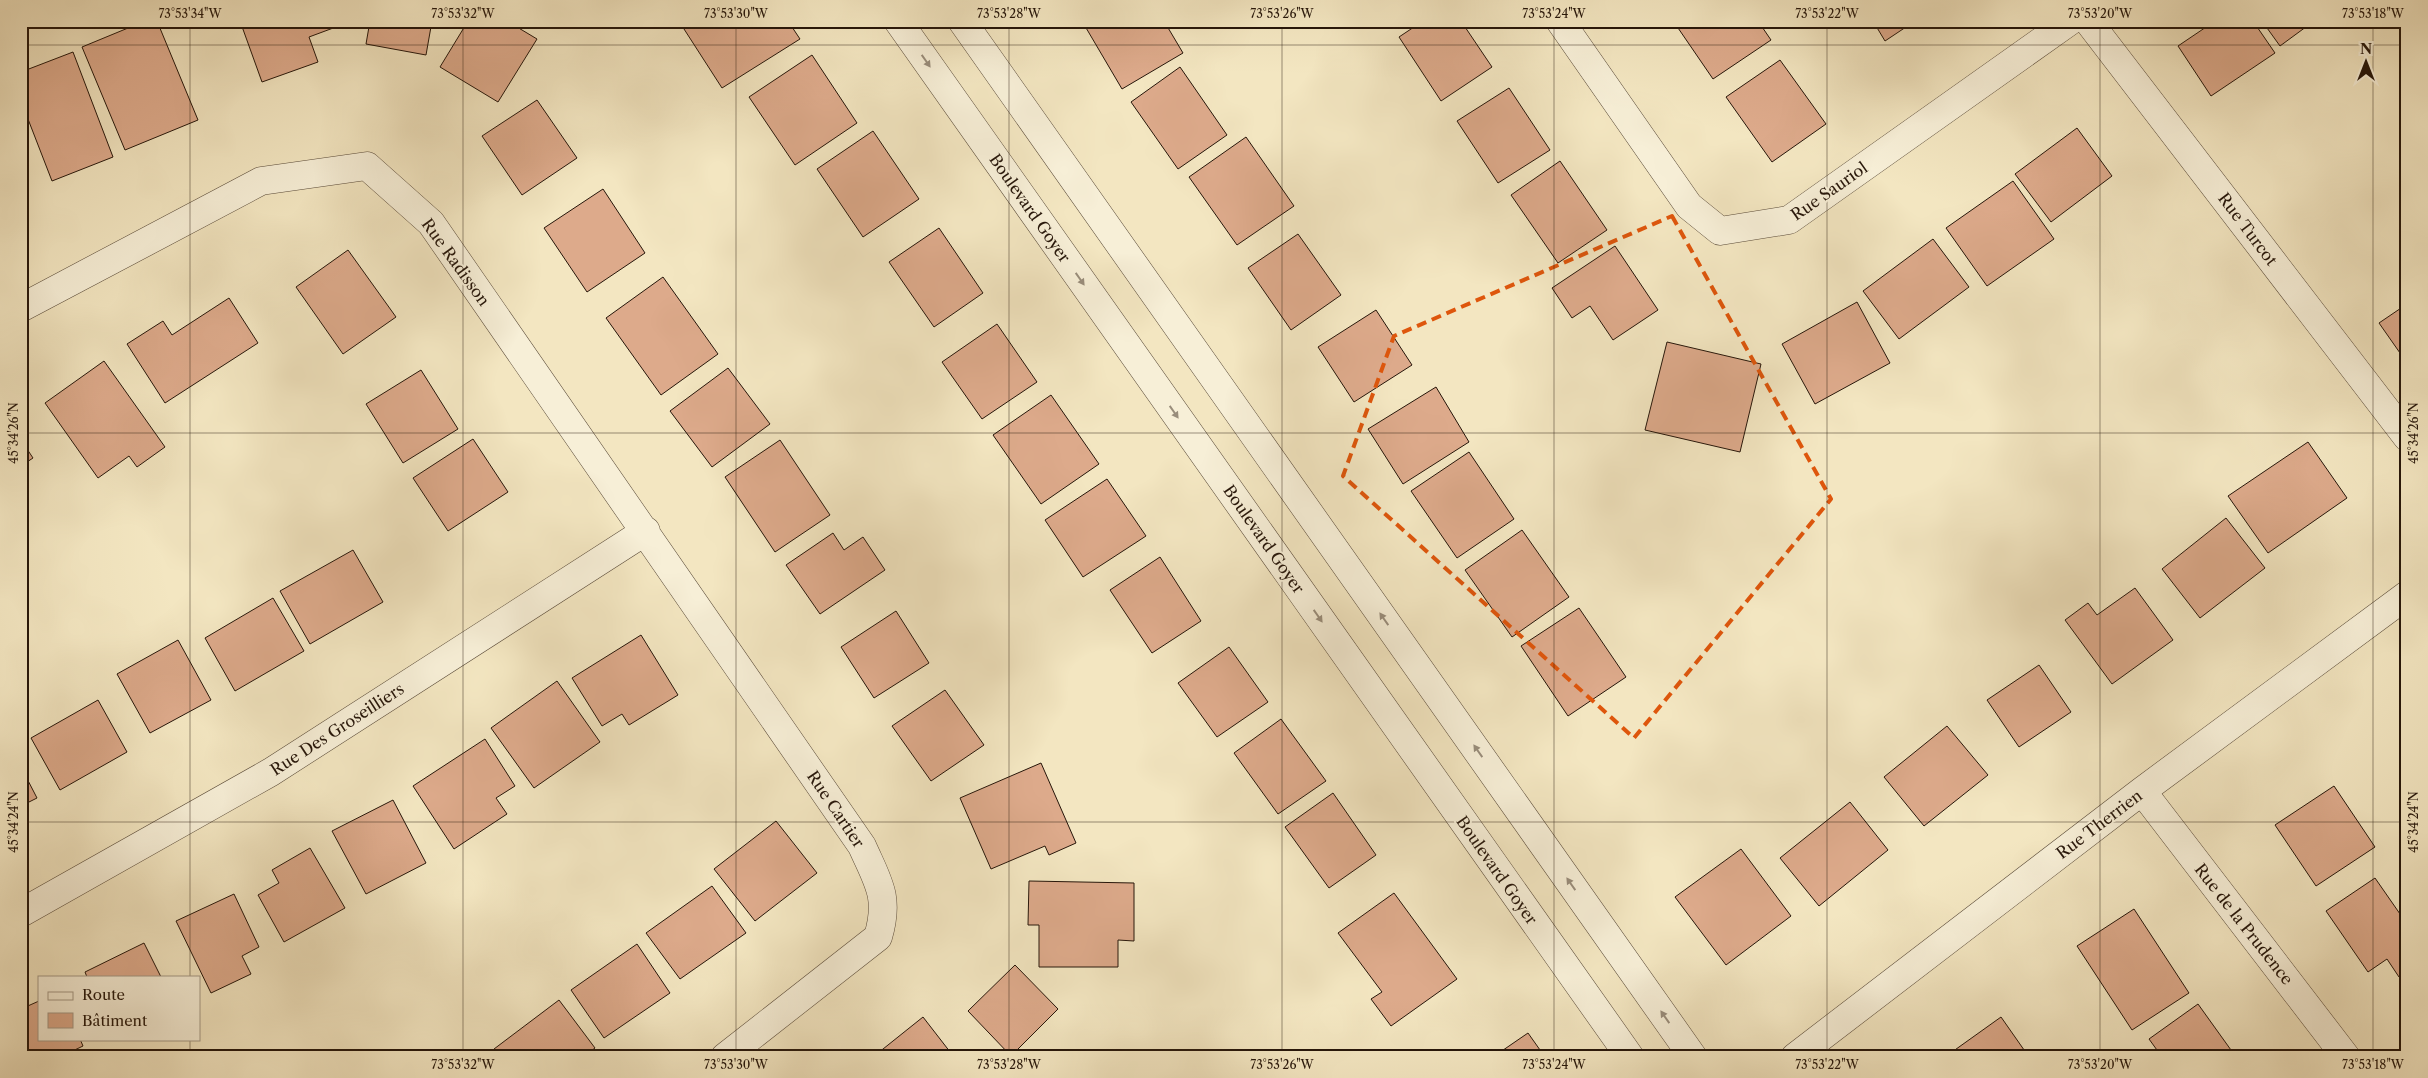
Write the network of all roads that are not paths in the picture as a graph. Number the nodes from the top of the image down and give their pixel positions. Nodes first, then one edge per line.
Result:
1 (898, 21) edge
2 (962, 21) edge
3 (1560, 21) edge
4 (2070, 21) edge
5 (2088, 21) edge
6 (21, 308) edge
7 (2407, 437) edge
8 (646, 531) junction
9 (2407, 595) edge
10 (2142, 791) junction
11 (21, 913) edge
12 (725, 1057) edge
13 (1630, 1057) edge
14 (1693, 1057) edge
15 (1795, 1057) edge
16 (2346, 1057) edge

1 -> 13 street, Boulevard Goyer
14 -> 2 street
3 - 4 street, Rue Sauriol
5 - 7 street, Rue Turcot
6 - 8 street, Rue Radisson
8 - 11 street, Rue Des Groseilliers
8 - 12 street, Rue Cartier
9 - 10 street, Rue Therrien
10 - 15 street, Rue Therrien
10 - 16 street, Rue de la Prudence

